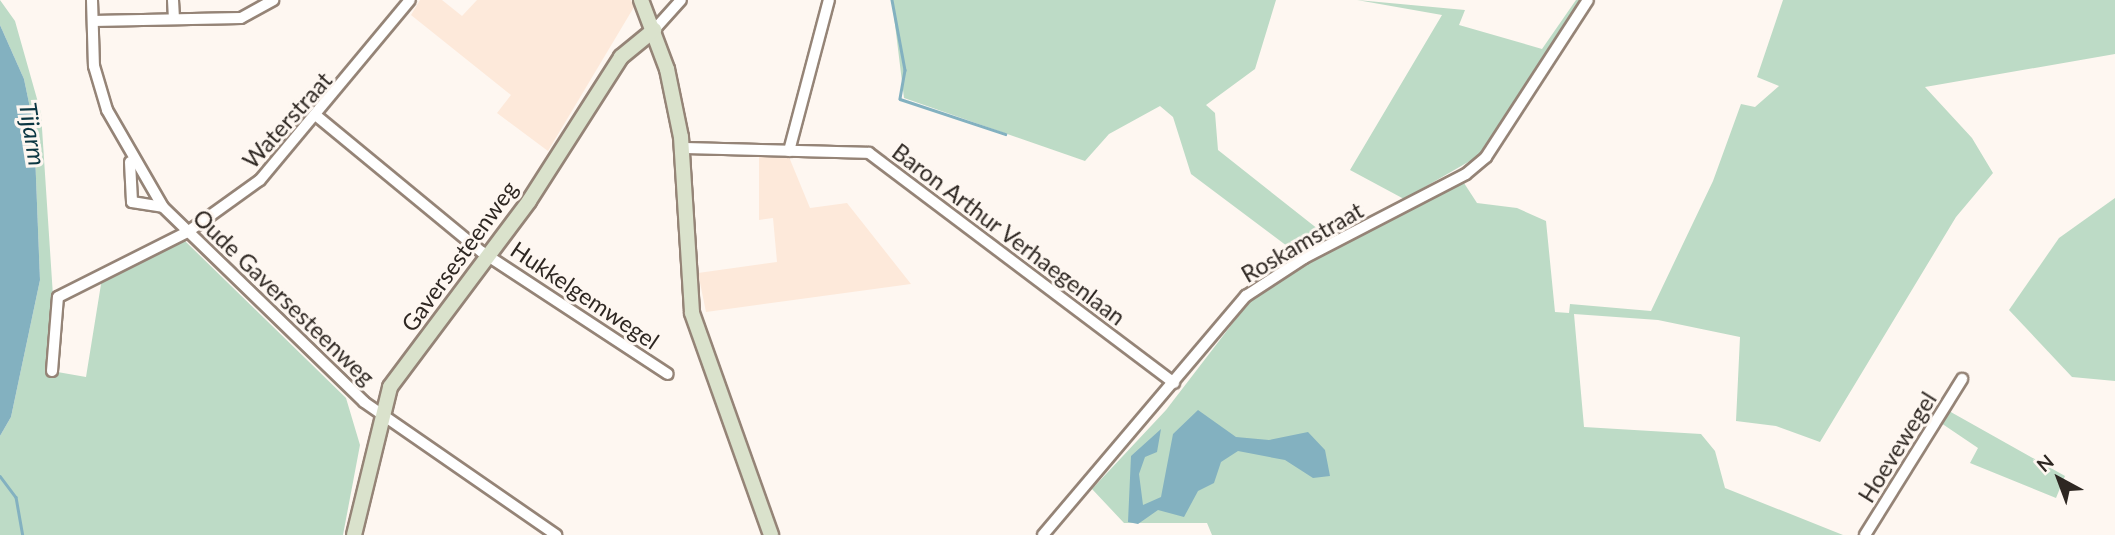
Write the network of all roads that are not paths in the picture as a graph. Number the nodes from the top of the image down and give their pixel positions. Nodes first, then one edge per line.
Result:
1 (92, 0) edge
2 (173, 0) edge
3 (273, 0) edge
4 (410, 0) edge
5 (641, 0) edge
6 (681, 0) edge
7 (829, 0) edge
8 (1588, 0) edge
9 (174, 17) junction
10 (93, 21) junction
11 (654, 30) junction
12 (318, 117) junction
13 (681, 148) junction
14 (789, 151) junction
15 (130, 159) junction
16 (163, 206) junction
17 (189, 231) junction
18 (489, 256) junction
19 (52, 371) dead end
20 (668, 374) dead end
21 (1962, 379) dead end
22 (1174, 383) junction
23 (379, 414) junction
24 (354, 535) edge
25 (556, 535) edge
26 (771, 535) edge
27 (1043, 535) edge
28 (1865, 535) edge

1 - 10 street, Oude Gaversesteenweg
2 - 9 street
3 - 9 street
4 - 12 street, Waterstraat
5 - 11 street
6 - 11 street
7 - 14 street
8 - 22 street, Roskamstraat
9 - 10 street
10 - 15 street, Oude Gaversesteenweg
11 - 13 street
11 - 18 street, Gaversesteenweg
12 - 17 street, Waterstraat
12 - 18 street, Hukkelgemwegel
13 - 14 street, Baron Arthur Verhaegenlaan
13 - 26 street
14 - 22 street, Baron Arthur Verhaegenlaan
15 - 16 street, Oude Gaversesteenweg
15 - 16 street, Oude Gaversesteenweg
16 - 17 street, Oude Gaversesteenweg
17 - 19 street, Waterstraat
17 - 23 street, Oude Gaversesteenweg
18 - 20 street, Hukkelgemwegel
18 - 23 street, Gaversesteenweg
21 - 28 street, Hoevewegel
22 - 27 street, Roskamstraat
23 - 24 street, Gaversesteenweg
23 - 25 street, Oude Gaversesteenweg

